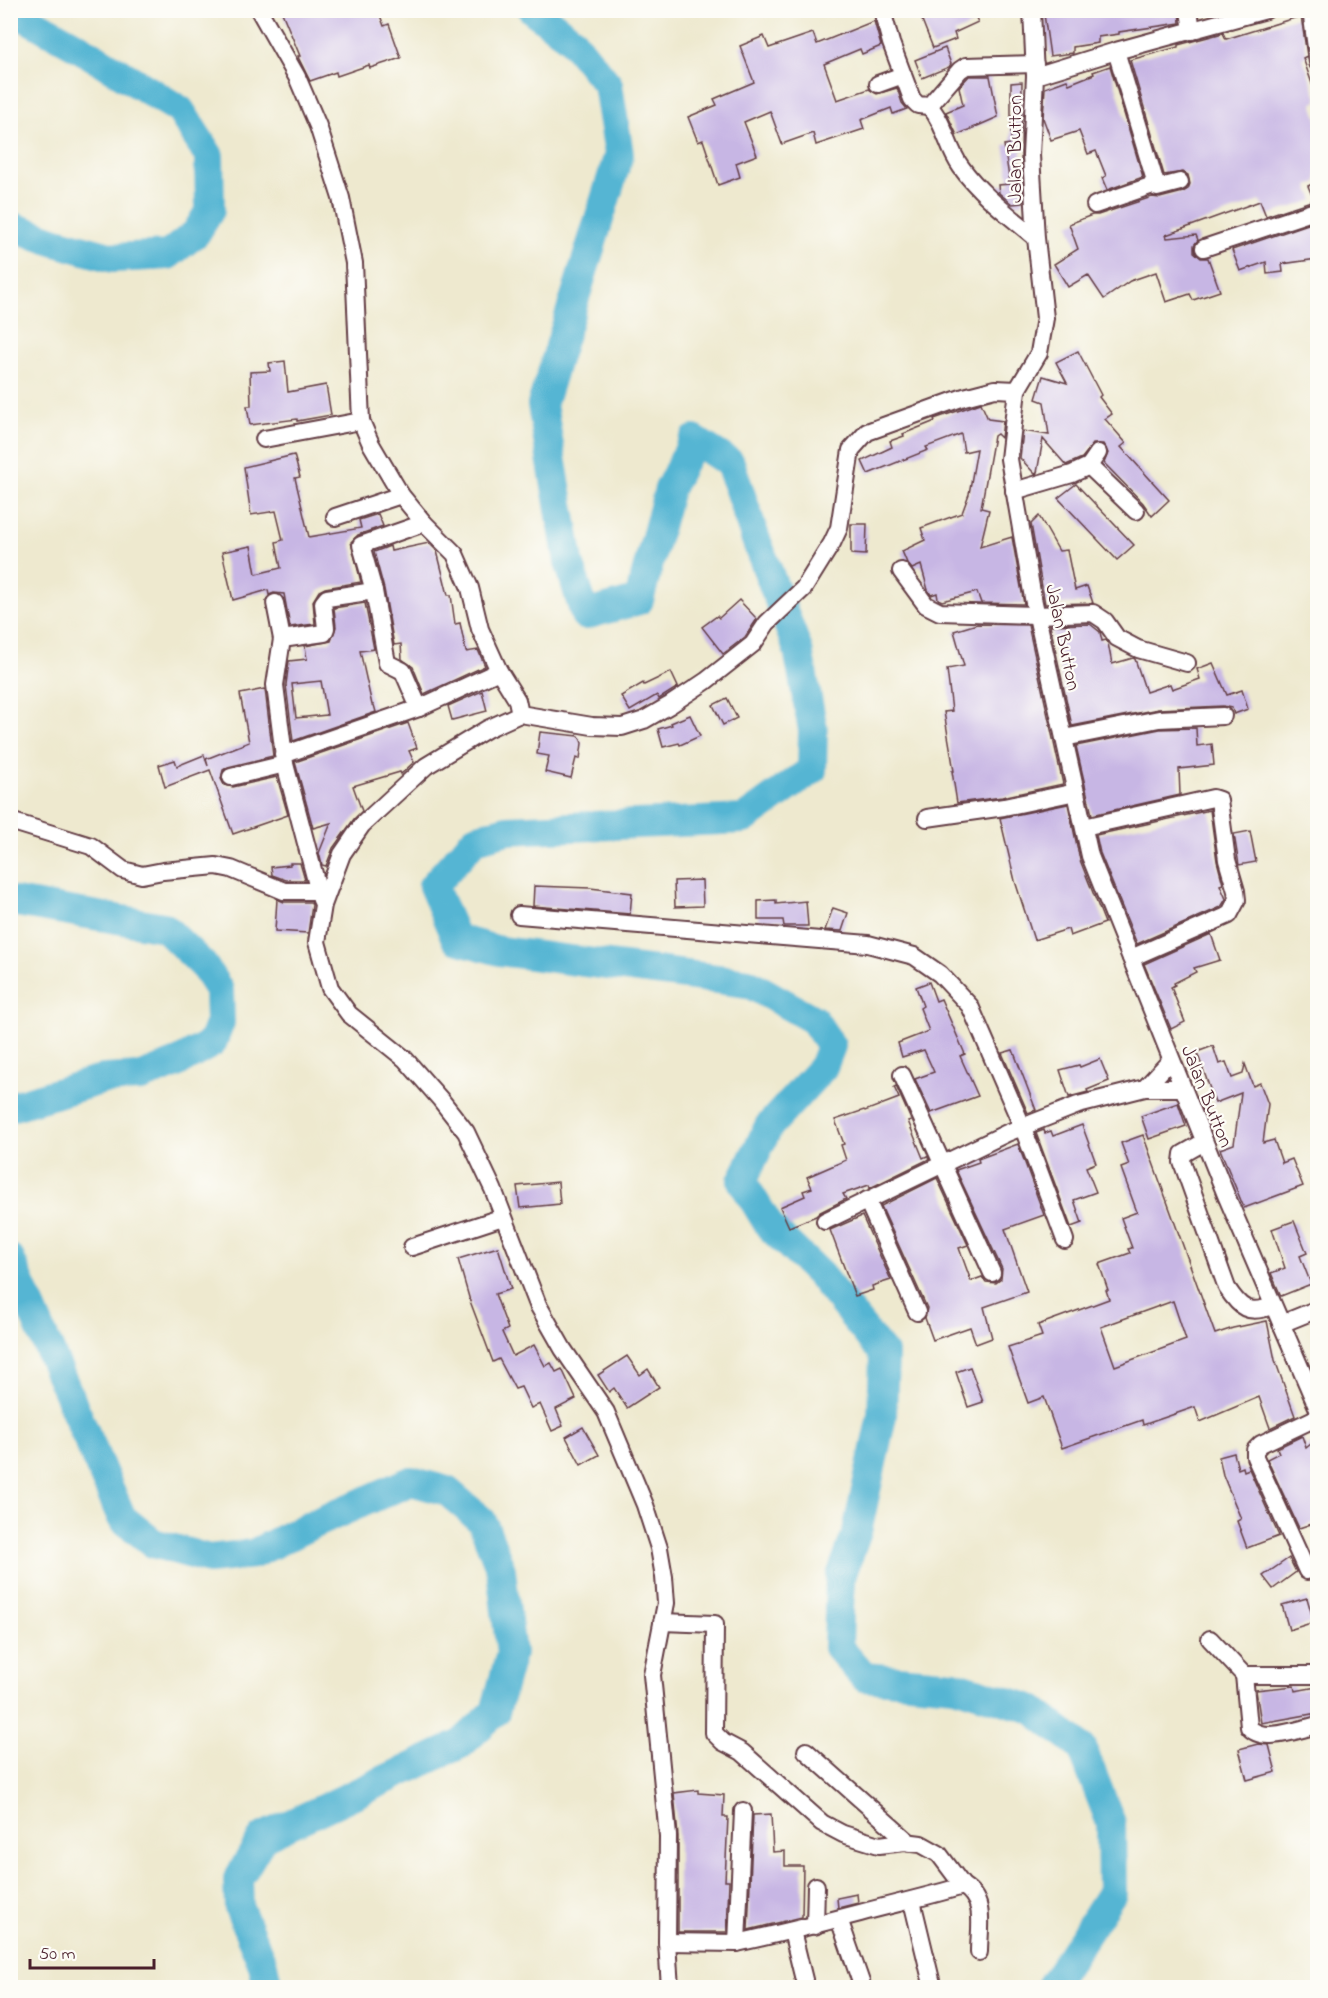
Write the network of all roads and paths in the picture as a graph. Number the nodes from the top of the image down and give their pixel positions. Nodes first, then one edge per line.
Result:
1 (259, 10) edge
2 (882, 10) edge
3 (1032, 10) edge
4 (1189, 10) edge
5 (1266, 10) edge
6 (1311, 10) edge
7 (1192, 31) junction
8 (1116, 51) junction
9 (1317, 63) edge
10 (1035, 70) junction
11 (903, 75) junction
12 (878, 84) dead end
13 (929, 106) junction
14 (1180, 182) dead end
15 (1156, 184) junction
16 (1095, 205) dead end
17 (1317, 210) edge
18 (1036, 238) junction
19 (1204, 248) dead end
20 (1017, 390) junction
21 (361, 421) junction
22 (264, 439) dead end
23 (1014, 491) junction
24 (401, 495) junction
25 (1136, 511) dead end
26 (335, 517) dead end
27 (424, 523) junction
28 (901, 571) dead end
29 (374, 591) junction
30 (275, 603) dead end
31 (1036, 615) junction
32 (282, 639) junction
33 (1187, 663) dead end
34 (499, 671) junction
35 (419, 708) junction
36 (520, 714) junction
37 (1223, 716) dead end
38 (1064, 738) junction
39 (284, 759) junction
40 (231, 777) dead end
41 (1076, 792) junction
42 (927, 818) dead end
43 (10, 821) edge
44 (1084, 827) junction
45 (321, 898) junction
46 (519, 915) dead end
47 (1131, 958) junction
48 (1171, 1060) junction
49 (902, 1076) dead end
50 (1145, 1088) junction
51 (1182, 1088) junction
52 (1023, 1128) junction
53 (1204, 1142) junction
54 (944, 1164) junction
55 (867, 1200) junction
56 (503, 1216) junction
57 (825, 1221) dead end
58 (1065, 1240) dead end
59 (412, 1247) dead end
60 (992, 1273) dead end
61 (1272, 1306) junction
62 (1317, 1309) edge
63 (917, 1312) dead end
64 (1281, 1323) junction
65 (1317, 1409) edge
66 (1317, 1418) edge
67 (1307, 1571) dead end
68 (662, 1622) junction
69 (1210, 1639) dead end
70 (1317, 1675) edge
71 (1244, 1676) junction
72 (1317, 1725) edge
73 (806, 1751) dead end
74 (743, 1810) dead end
75 (910, 1843) junction
76 (816, 1886) dead end
77 (963, 1886) junction
78 (912, 1901) junction
79 (840, 1919) junction
80 (815, 1926) junction
81 (792, 1931) junction
82 (667, 1942) junction
83 (737, 1943) junction
84 (979, 1952) dead end
85 (670, 1988) edge
86 (806, 1988) edge
87 (863, 1988) edge
88 (933, 1988) edge

1 - 21 street
2 - 11 street
3 - 10 street
4 - 7 street
5 - 7 street, Jalan Button
6 - 9 street
7 - 8 street, Jalan Button
8 - 10 street, Jalan Button
8 - 15 street
10 - 13 street
10 - 18 street, Jalan Button
11 - 12 street
11 - 13 street
13 - 18 street
14 - 15 street
15 - 16 street
17 - 19 street
18 - 20 street, Jalan Button
20 - 23 street, Jalan Button
20 - 36 street
21 - 22 street
21 - 24 street
23 - 25 street
23 - 31 street, Jalan Button
24 - 26 street
24 - 27 street
27 - 29 street
27 - 34 street
28 - 31 street
29 - 32 street
29 - 35 street
30 - 32 street
31 - 33 street
31 - 38 street, Jalan Button
32 - 39 street
34 - 35 street
34 - 36 street
35 - 39 street
36 - 45 street
37 - 38 street
38 - 41 street, Jalan Button
39 - 40 street
39 - 45 street
41 - 42 street
41 - 44 street, Jalan Button
43 - 45 street
44 - 47 street, Jalan Button
44 - 47 street
45 - 56 street
46 - 52 street
47 - 48 street, Jalan Button
48 - 50 street
48 - 51 street, Jalan Button
49 - 54 street
50 - 51 street
50 - 52 street
51 - 53 street, Jalan Button
52 - 54 street
52 - 58 street
53 - 61 street, Jalan Button
53 - 61 street
54 - 55 street
54 - 60 street
55 - 57 street
55 - 63 street
56 - 59 street
56 - 68 street
61 - 64 street, Jalan Button
62 - 64 street
64 - 65 street, Jalan Button
66 - 67 street
68 - 75 street
68 - 82 street
69 - 71 street
70 - 71 street
71 - 72 street
73 - 75 street
74 - 83 street
75 - 77 street
76 - 80 street
77 - 78 street
77 - 84 street
78 - 79 street
78 - 88 street
79 - 80 street
79 - 87 street
80 - 81 street
81 - 83 street
81 - 86 street
82 - 83 street
82 - 85 street

